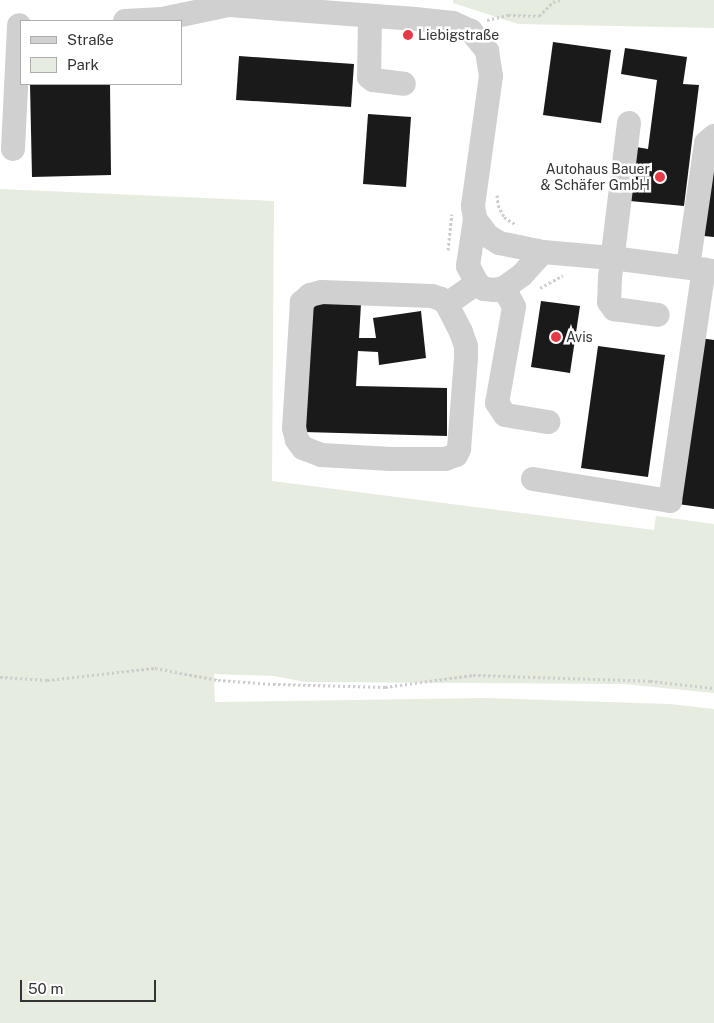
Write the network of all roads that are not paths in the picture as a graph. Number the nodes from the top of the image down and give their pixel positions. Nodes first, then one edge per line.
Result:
1 (229, 2) edge
2 (370, 16) junction
3 (144, 20) edge
4 (13, 25) edge
5 (404, 84) dead end
6 (629, 123) dead end
7 (714, 136) edge
8 (13, 149) dead end
9 (476, 219) junction
10 (543, 252) junction
11 (612, 258) junction
12 (702, 269) edge
13 (477, 283) junction
14 (504, 288) junction
15 (447, 304) junction
16 (658, 315) dead end
17 (548, 422) dead end
18 (533, 479) dead end

1 - 2 street
1 - 3 street
2 - 5 street
2 - 9 street
4 - 8 street
6 - 11 street
7 - 12 street
9 - 10 street
9 - 13 street
10 - 11 street
10 - 14 street
11 - 12 street
11 - 16 street
12 - 18 street
13 - 14 street
13 - 15 street
14 - 17 street
15 - 15 street

